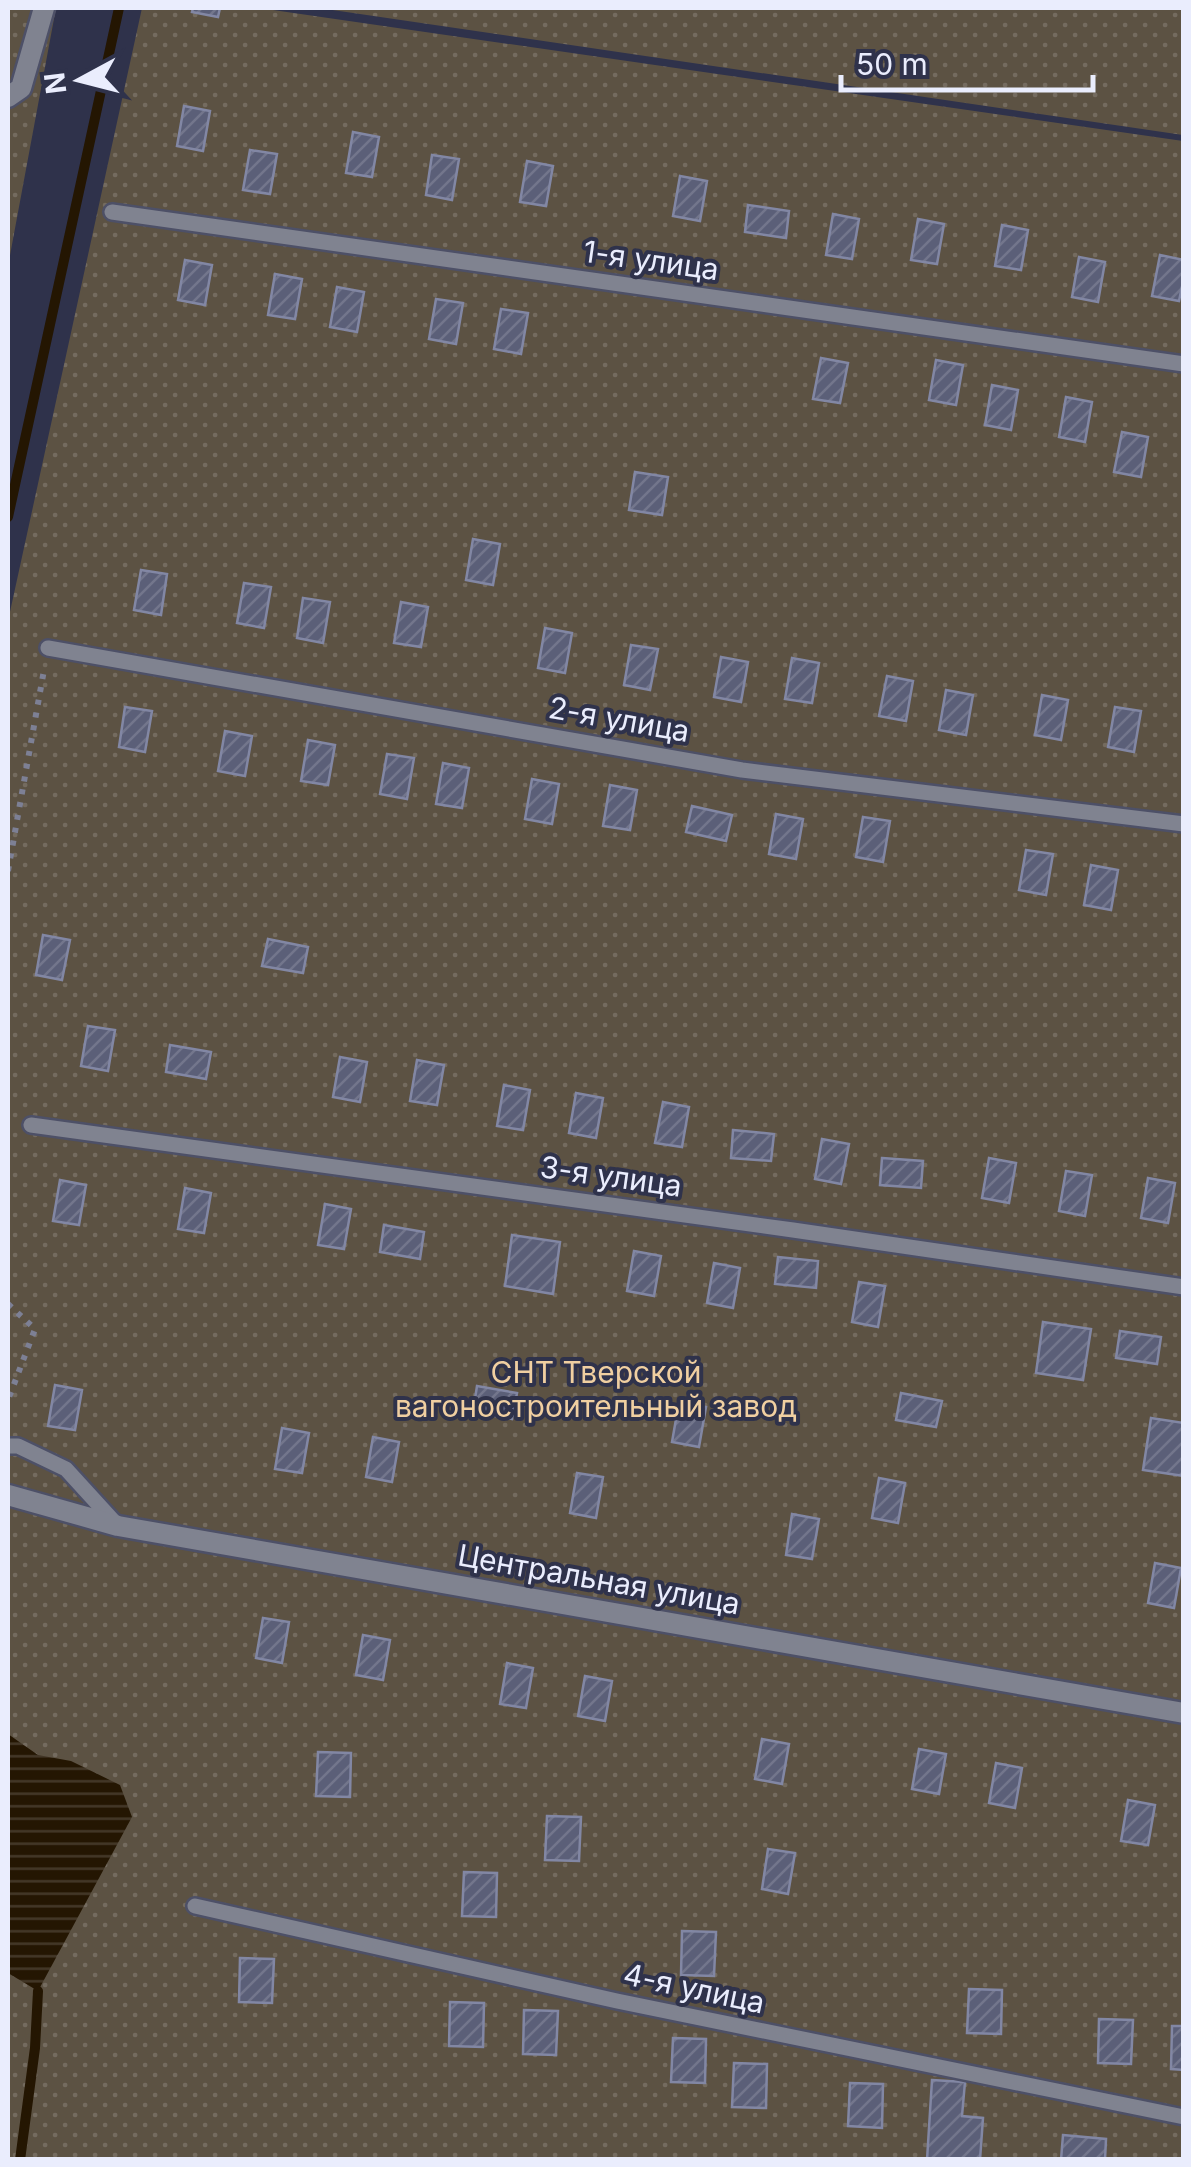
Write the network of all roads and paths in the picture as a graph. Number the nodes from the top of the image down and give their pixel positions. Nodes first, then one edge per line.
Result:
1 (44, 8) edge
2 (8, 97) edge
3 (112, 212) dead end
4 (1184, 364) edge
5 (48, 648) joint
6 (1184, 824) edge
7 (8, 870) edge
8 (31, 1125) dead end
9 (1184, 1287) edge
10 (8, 1304) edge
11 (8, 1400) edge
12 (8, 1446) edge
13 (8, 1495) edge
14 (118, 1526) junction
15 (1184, 1713) edge
16 (195, 1906) dead end
17 (1184, 2117) edge

1 - 2 street
3 - 4 lane, 1-я улица
5 - 6 lane, 2-я улица
5 - 7 path
8 - 9 lane, 3-я улица
10 - 11 path
12 - 14 lane
13 - 14 street, Центральная улица
14 - 15 street, Центральная улица
16 - 17 lane, 4-я улица

